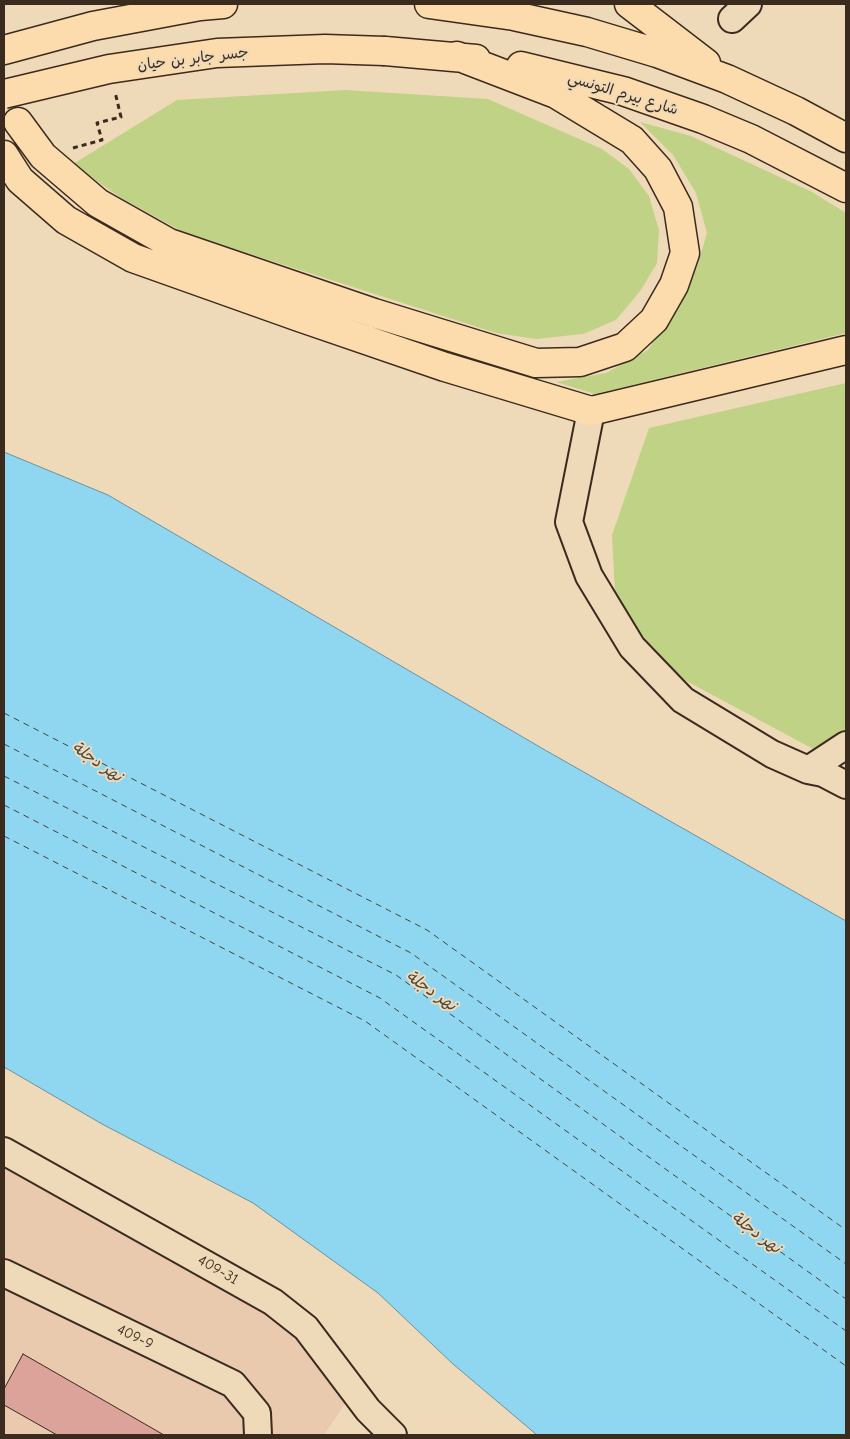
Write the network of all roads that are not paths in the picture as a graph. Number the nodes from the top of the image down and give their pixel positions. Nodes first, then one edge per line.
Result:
1 (223, 4) edge
2 (429, 4) edge
3 (629, 4) edge
4 (4, 50) edge
5 (385, 51) joint
6 (457, 56) junction
7 (727, 79) junction
8 (4, 94) edge
9 (18, 122) dead end
10 (846, 138) edge
11 (4, 155) edge
12 (846, 188) edge
13 (846, 350) edge
14 (591, 411) junction
15 (846, 745) edge
16 (808, 770) junction
17 (846, 785) edge
18 (4, 1151) edge
19 (4, 1274) edge
20 (257, 1424) edge
21 (393, 1435) edge

1 - 4 main road
2 - 7 main road
3 - 7 main road
5 - 6 main road, شارع بيرم التونسي
5 - 8 main road, جسر جابر بن حيان, bridge
6 - 9 main road
6 - 12 main road, شارع بيرم التونسي
7 - 10 main road
11 - 14 main road
13 - 14 main road
14 - 16 street
15 - 16 street
16 - 17 street
18 - 21 street, 409-31
19 - 20 street, 409-9

